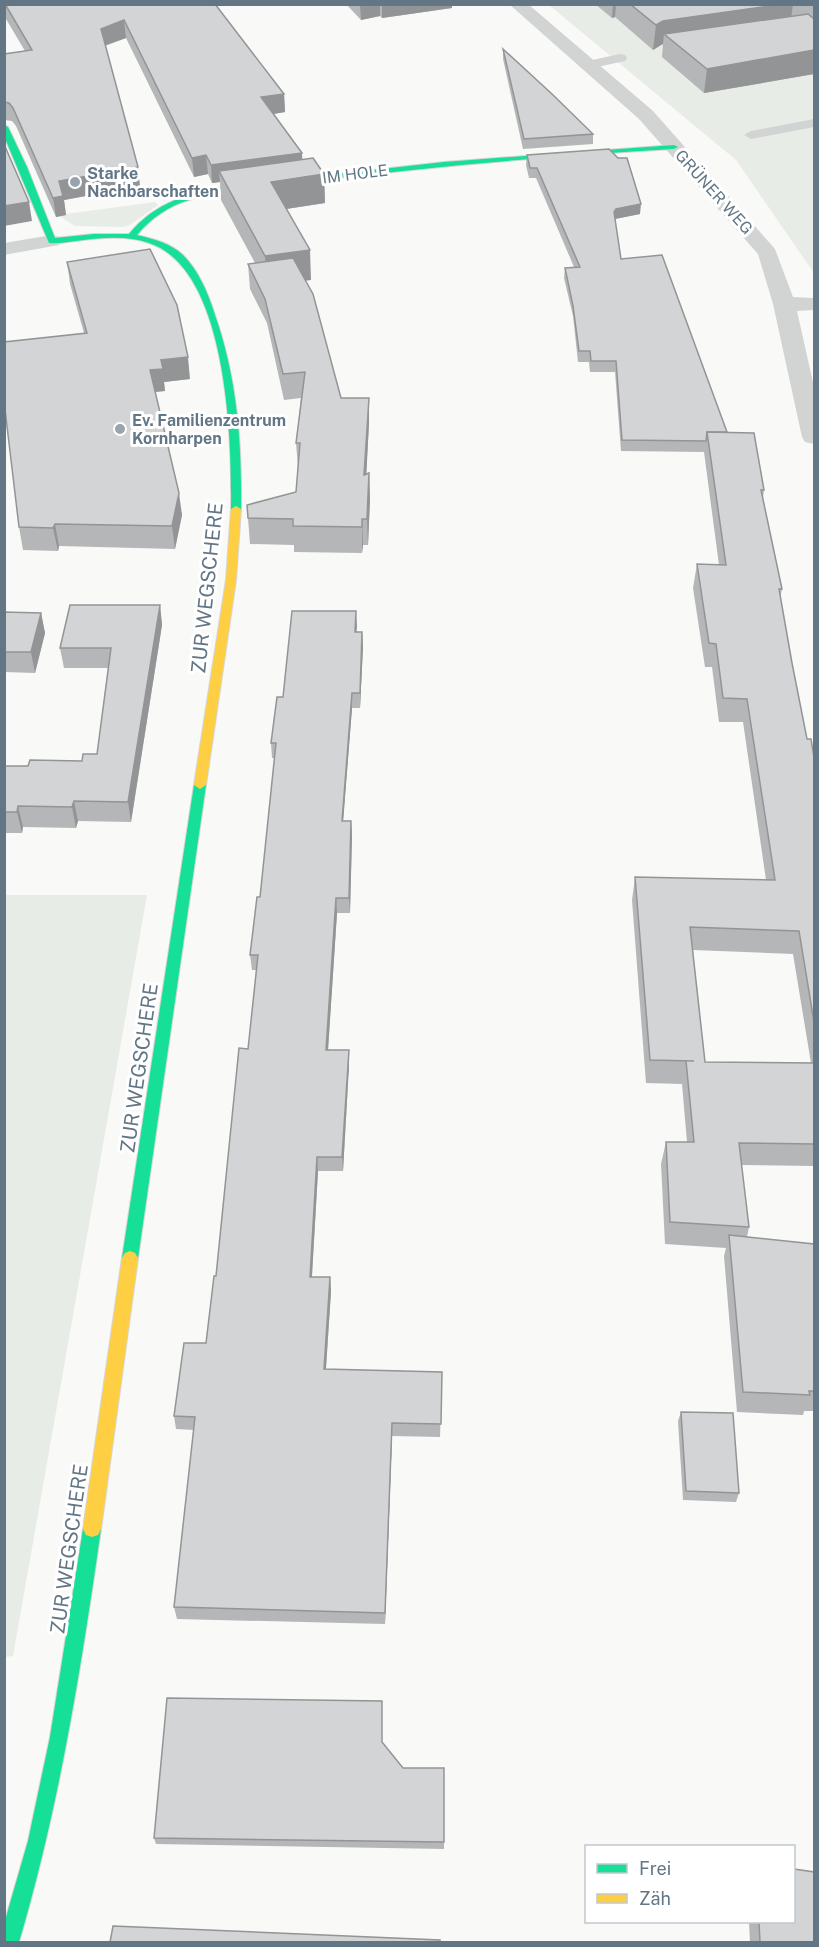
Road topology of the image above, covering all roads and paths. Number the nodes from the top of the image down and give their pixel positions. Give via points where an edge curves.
1 (517, 4) edge
2 (620, 58) dead end
3 (588, 65) junction
4 (814, 123) edge
5 (4, 127) edge
6 (751, 135) dead end
7 (674, 147) junction
8 (131, 237) junction
9 (52, 241) junction
10 (4, 249) edge
11 (784, 304) junction
12 (814, 304) edge
13 (814, 438) edge
14 (9, 1942) edge

1 - 3 street, GRÜNER WEG
2 - 3 lane
3 - 7 street, GRÜNER WEG via 646,115
4 - 6 lane
5 - 9 street
7 - 8 street, IM HOLE via 363,172 196,195 178,200 142,221
7 - 11 street, GRÜNER WEG via 768,253
8 - 9 street
8 - 14 street, ZUR WEGSCHERE via 176,253 195,276 212,316 237,415 237,512 231,580 72,1665 29,1881
9 - 10 street
11 - 12 street
11 - 13 street, GRÜNER WEG

